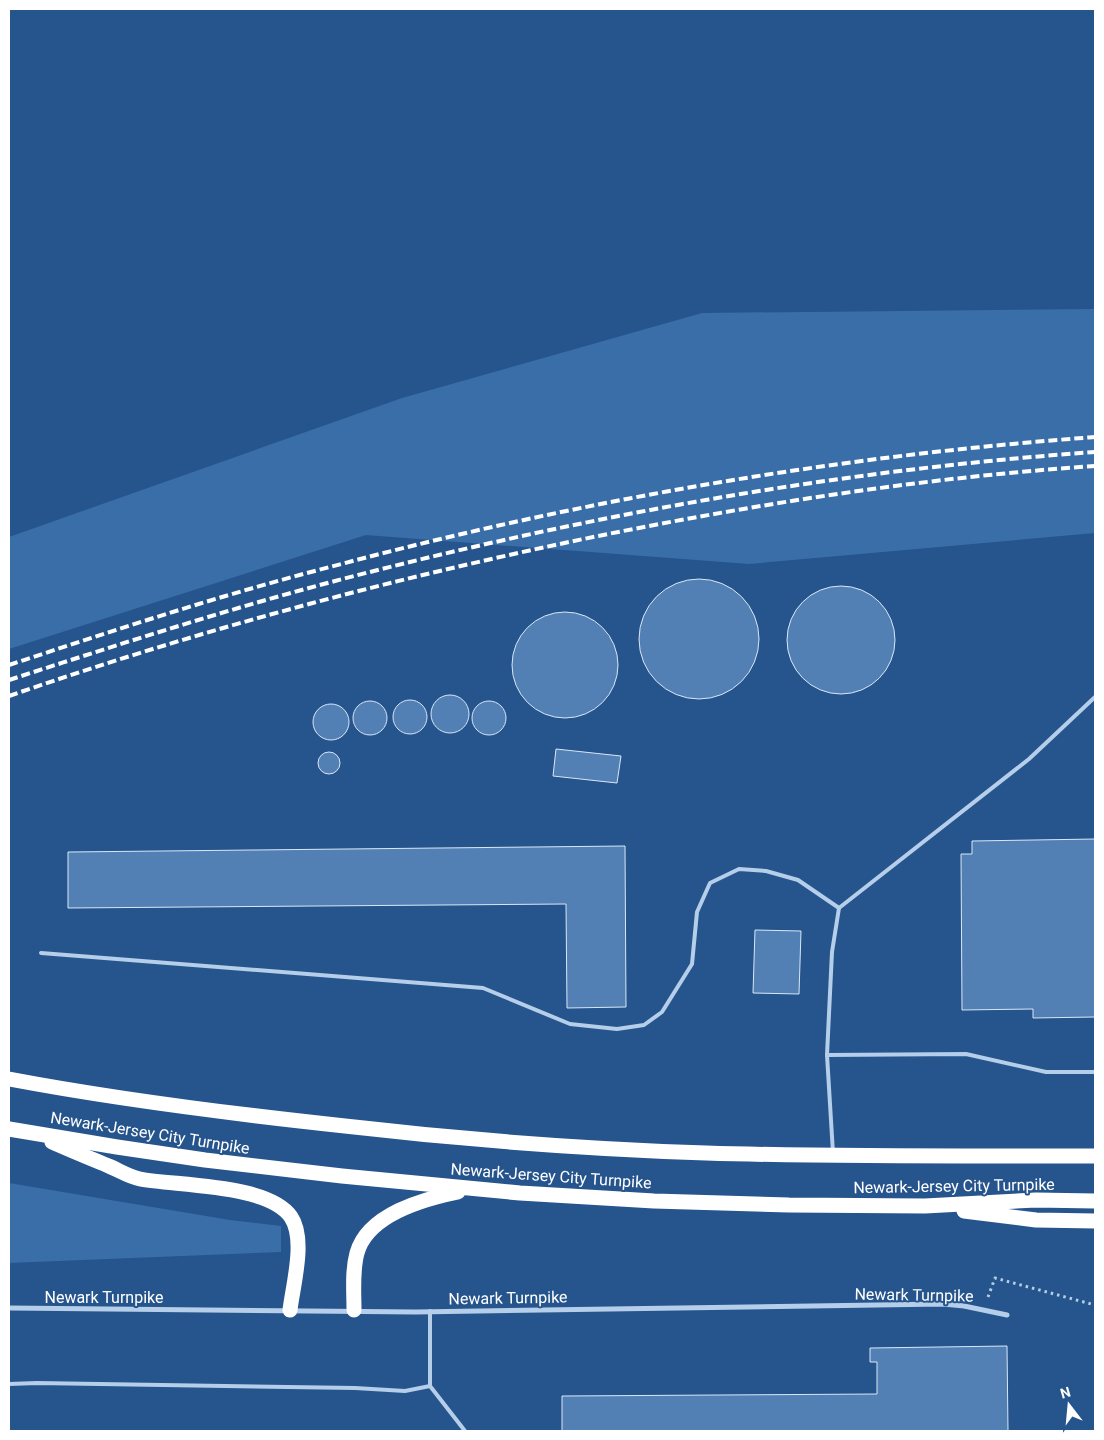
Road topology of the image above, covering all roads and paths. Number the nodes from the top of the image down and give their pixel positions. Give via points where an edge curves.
1 (1095, 697) edge
2 (839, 908) junction
3 (41, 952) dead end
4 (827, 1055) junction
5 (1095, 1072) edge
6 (9, 1079) edge
7 (9, 1129) edge
8 (25, 1131) junction
9 (833, 1155) junction
10 (1095, 1156) edge
11 (471, 1189) junction
12 (1095, 1201) edge
13 (925, 1206) junction
14 (1095, 1221) edge
15 (1095, 1305) edge
16 (9, 1308) edge
17 (984, 1309) junction
18 (290, 1310) junction
19 (354, 1310) junction
20 (430, 1311) junction
21 (1007, 1315) dead end
22 (9, 1384) edge
23 (430, 1386) junction
24 (465, 1431) edge

1 - 2 lane via 1029,759
2 - 3 lane via 798,880 766,871 739,869 710,883 697,912 692,964 662,1012 644,1025 616,1029 570,1024 483,988
2 - 4 lane via 832,952
4 - 5 lane via 966,1054 1046,1072
4 - 9 lane
6 - 9 highway, Newark-Jersey City Turnpike via 220,1112 398,1132 615,1149
7 - 8 highway, Newark-Jersey City Turnpike
8 - 11 highway, Newark-Jersey City Turnpike via 206,1160
8 - 18 highway via 138,1178 245,1193 278,1204 292,1218 298,1236
9 - 10 highway, Newark-Jersey City Turnpike
11 - 13 highway, Newark-Jersey City Turnpike via 663,1201
11 - 19 highway via 411,1205 371,1230 361,1242 356,1259
12 - 13 highway, Newark-Jersey City Turnpike via 1036,1200
13 - 14 highway via 1036,1220
15 - 17 path via 995,1278
16 - 18 street, Newark Turnpike
17 - 20 street, Newark Turnpike via 943,1304
17 - 21 street, Newark Turnpike
18 - 19 street, Newark Turnpike
19 - 20 street, Newark Turnpike
20 - 23 lane
22 - 23 lane via 405,1391
23 - 24 lane

